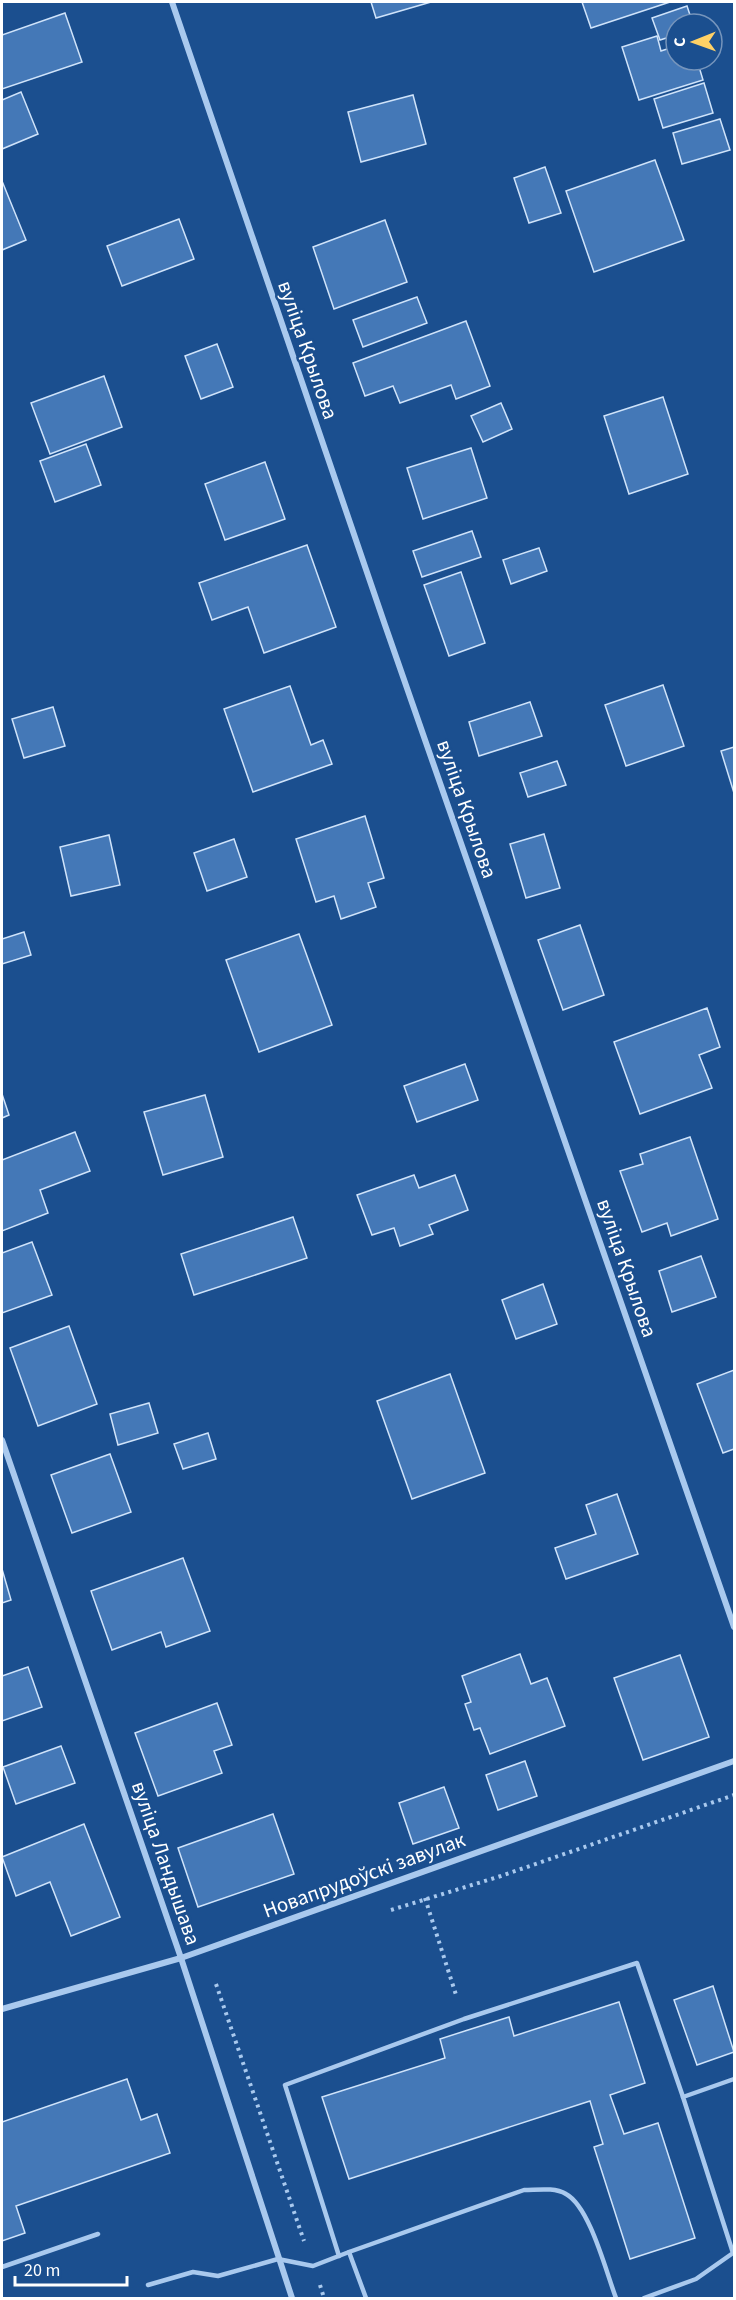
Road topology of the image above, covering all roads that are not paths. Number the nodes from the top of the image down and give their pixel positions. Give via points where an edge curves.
1 (172, 2) edge
2 (2, 1440) edge
3 (735, 1627) edge
4 (735, 1761) edge
5 (181, 1958) junction
6 (2, 2009) edge
7 (735, 2079) edge
8 (683, 2097) junction
9 (98, 2234) dead end
10 (349, 2252) junction
11 (734, 2253) edge
12 (339, 2256) junction
13 (278, 2259) junction
14 (2, 2267) edge
15 (148, 2285) dead end
16 (292, 2298) edge
17 (366, 2298) edge
18 (616, 2298) edge
19 (644, 2298) edge

1 - 3 street, вуліца Крылова
2 - 5 street, вуліца Ландышава
4 - 5 street, Новапрудоўскі завулак
5 - 6 street, Новапрудоўскі завулак
5 - 13 street, вуліца Ландышава
7 - 8 lane
8 - 11 lane
8 - 12 lane via 638,1963 464,2019 285,2085
9 - 14 lane
10 - 12 lane
10 - 17 lane
10 - 18 lane via 524,2190 548,2189 566,2194 585,2213
11 - 19 lane via 696,2279
12 - 13 lane via 313,2266
13 - 15 lane via 218,2276 193,2272
13 - 16 street, вуліца Ландышава

